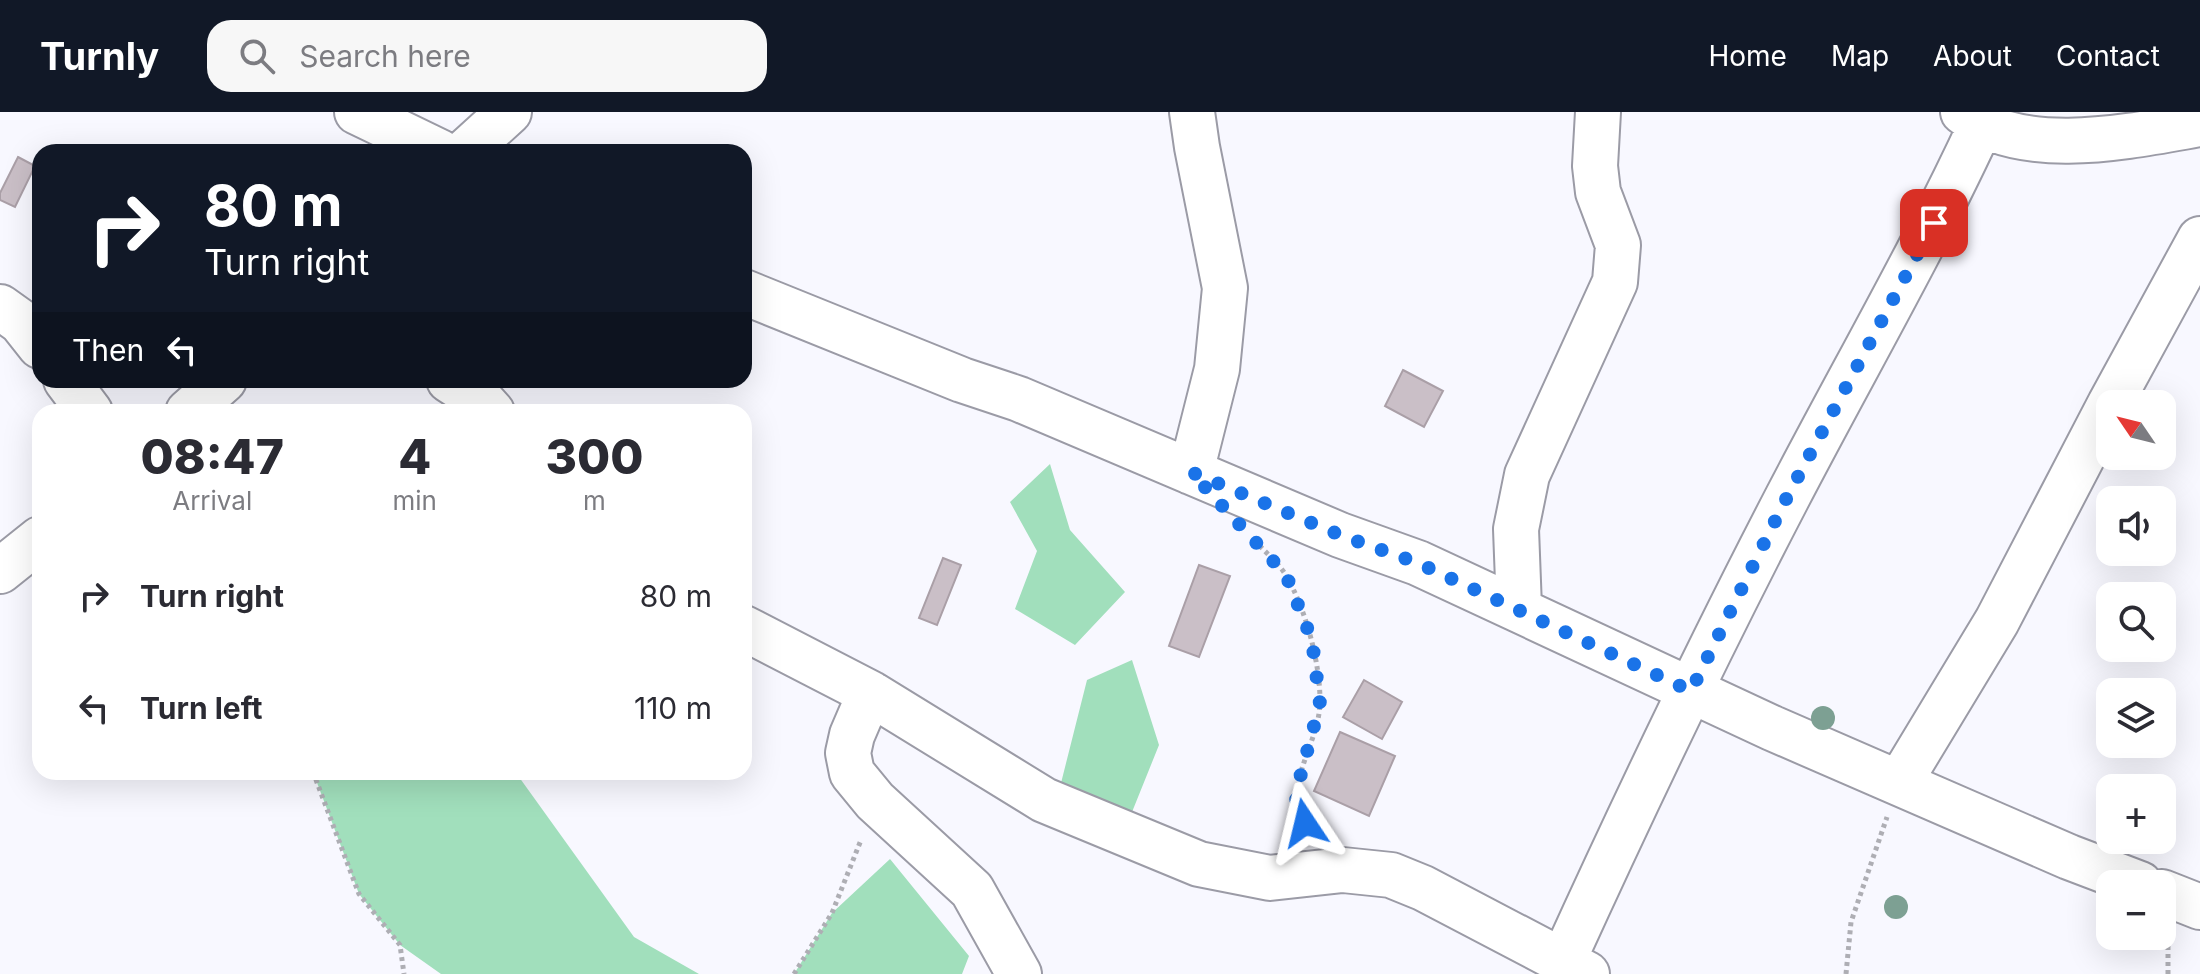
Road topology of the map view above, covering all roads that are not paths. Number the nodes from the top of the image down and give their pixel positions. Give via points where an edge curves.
1 (357, 112) edge
2 (509, 112) edge
3 (1192, 112) edge
4 (1598, 112) edge
5 (1977, 116) edge
6 (2200, 124) edge
7 (423, 144) edge
8 (474, 144) edge
9 (2200, 239) edge
10 (752, 295) edge
11 (0, 307) edge
12 (32, 336) edge
13 (215, 388) edge
14 (461, 388) edge
15 (2118, 390) edge
16 (197, 404) edge
17 (485, 404) edge
18 (2096, 431) edge
19 (1191, 472) junction
20 (32, 545) edge
21 (0, 571) edge
22 (1519, 608) junction
23 (752, 632) edge
24 (1691, 691) junction
25 (870, 693) junction
26 (1899, 783) junction
27 (2103, 870) edge
28 (2176, 898) edge
29 (2200, 907) edge
30 (1575, 967) edge
31 (1019, 974) edge

1 - 7 street
2 - 8 street
3 - 19 street via 1225,288 1217,369
4 - 22 street via 1595,166 1598,192 1618,245 1615,282 1527,475 1516,529
5 - 6 street via 2000,133 2076,140
5 - 24 street via 1903,285 1785,501
9 - 15 street
10 - 19 street
11 - 12 street
13 - 16 street
14 - 17 street
18 - 26 street via 1997,621
19 - 22 street
20 - 21 street
22 - 24 street
23 - 25 street
24 - 26 street
24 - 30 street
25 - 30 street via 1044,800 1199,864 1270,878 1343,870 1391,875
25 - 31 street via 852,735 852,773 972,890
26 - 27 street
28 - 29 street

